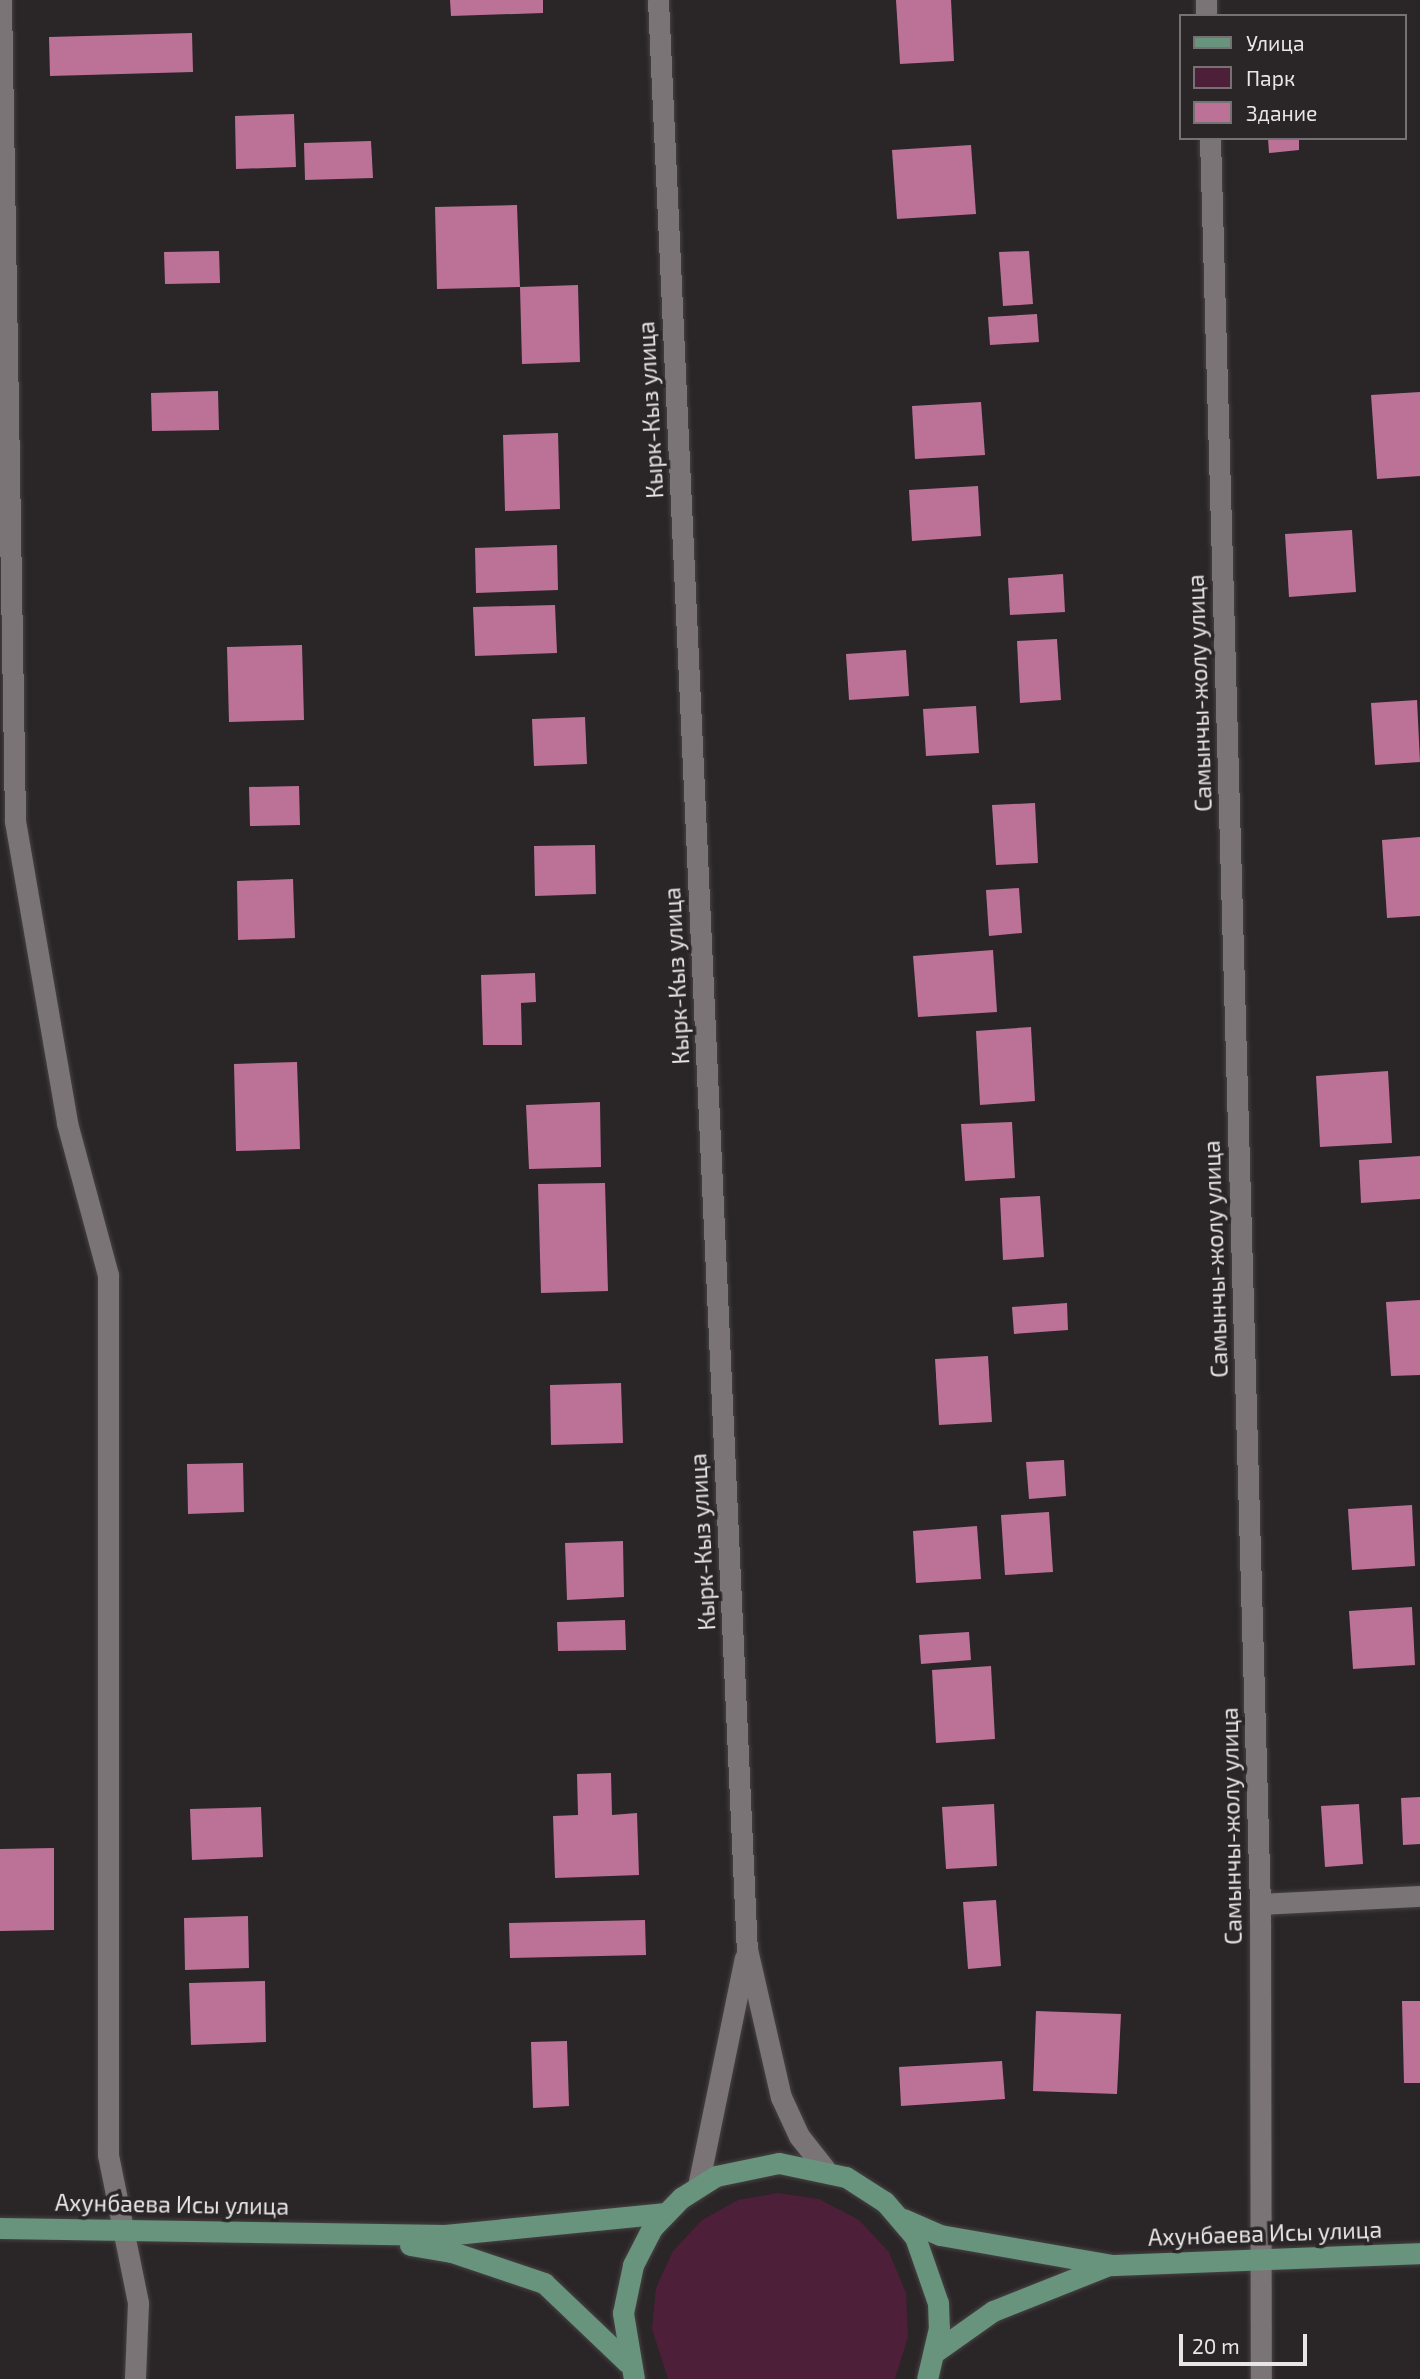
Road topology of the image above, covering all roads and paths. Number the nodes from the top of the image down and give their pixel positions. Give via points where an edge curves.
1 (1, 0) edge
2 (658, 0) edge
3 (1210, 140) edge
4 (1420, 1896) edge
5 (1260, 1904) junction
6 (747, 1950) junction
7 (825, 2169) junction
8 (698, 2186) junction
9 (666, 2213) junction
10 (901, 2218) junction
11 (123, 2227) junction
12 (0, 2228) edge
13 (342, 2235) junction
14 (1420, 2253) edge
15 (1262, 2261) junction
16 (1112, 2265) junction
17 (935, 2352) junction
18 (631, 2371) edge
19 (135, 2379) edge
20 (927, 2379) edge
21 (1261, 2379) edge

1 - 11 street via 15,821 67,1123 108,1275 108,2155
2 - 6 street, Кырк-Кыз улица
3 - 5 street, Самынчы-жолу улица
4 - 5 street
5 - 15 street, Самынчы-жолу улица
6 - 7 street, Кырк-Кыз улица via 781,2097 799,2136
6 - 8 street, Кырк-Кыз улица
7 - 8 main road via 756,2165
7 - 10 main road via 866,2188
8 - 9 main road
9 - 13 main road, Ахунбаева Исы улица via 509,2232
9 - 18 main road via 641,2246 626,2289
10 - 16 main road, Ахунбаева Исы улица via 940,2235
10 - 17 main road via 933,2279 938,2303
11 - 12 main road, Ахунбаева Исы улица
11 - 13 main road, Ахунбаева Исы улица
11 - 19 street via 138,2303
13 - 18 main road, Ахунбаева Исы улица via 452,2252 544,2283
14 - 15 main road, Ахунбаева Исы улица
15 - 16 main road, Ахунбаева Исы улица
15 - 21 street, Самынчы-жолу улица
16 - 17 main road, Ахунбаева Исы улица via 1003,2306
17 - 20 main road

